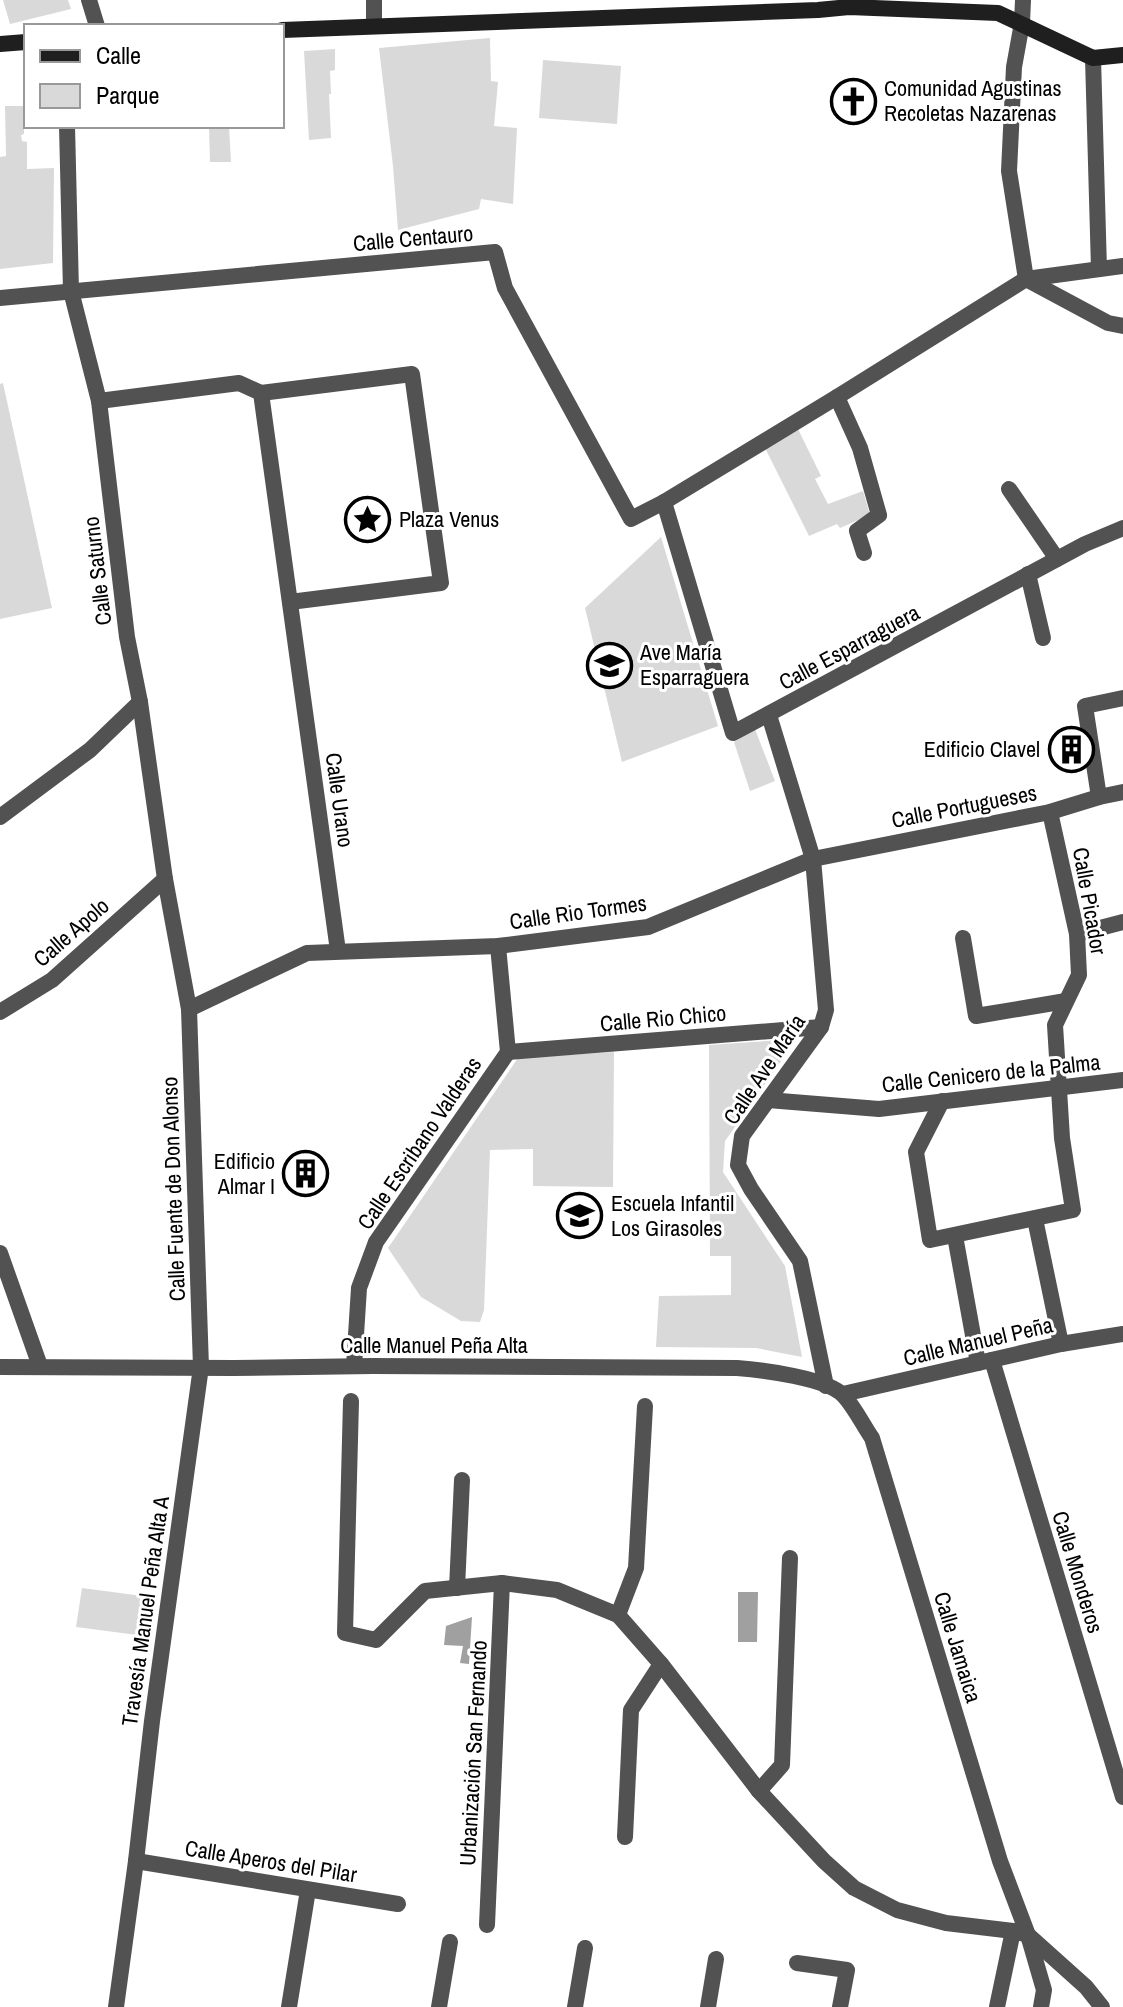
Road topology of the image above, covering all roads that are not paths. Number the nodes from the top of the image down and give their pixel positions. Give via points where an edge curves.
1 (89, 0) edge
2 (368, 0) edge
3 (374, 0) edge
4 (382, 0) edge
5 (1023, 0) edge
6 (849, 3) edge
7 (1022, 23) junction
8 (96, 24) edge
9 (374, 26) junction
10 (284, 30) edge
11 (24, 42) edge
12 (0, 44) edge
13 (1123, 55) edge
14 (1093, 58) junction
15 (67, 128) edge
16 (1123, 266) edge
17 (1099, 269) junction
18 (1026, 279) junction
19 (71, 291) junction
20 (0, 298) edge
21 (1123, 326) edge
22 (261, 393) junction
23 (837, 397) junction
24 (99, 401) junction
25 (1009, 489) dead end
26 (664, 502) junction
27 (1123, 528) edge
28 (864, 553) dead end
29 (1057, 559) junction
30 (1028, 574) junction
31 (290, 602) junction
32 (1043, 638) dead end
33 (1123, 698) edge
34 (140, 702) junction
35 (769, 715) junction
36 (1123, 792) edge
37 (1099, 797) junction
38 (1050, 812) junction
39 (0, 817) edge
40 (813, 859) junction
41 (165, 879) junction
42 (1123, 922) edge
43 (1077, 934) junction
44 (963, 938) dead end
45 (498, 946) junction
46 (338, 951) junction
47 (1066, 1001) junction
48 (189, 1009) junction
49 (0, 1012) edge
50 (821, 1027) junction
51 (508, 1052) junction
52 (1123, 1080) edge
53 (1060, 1088) junction
54 (768, 1100) junction
55 (942, 1101) junction
56 (1035, 1219) junction
57 (955, 1236) junction
58 (0, 1253) edge
59 (1123, 1334) edge
60 (1061, 1344) junction
61 (985, 1362) junction
62 (40, 1366) junction
63 (354, 1366) junction
64 (0, 1367) edge
65 (201, 1367) junction
66 (826, 1386) junction
67 (843, 1394) junction
68 (351, 1401) dead end
69 (645, 1406) dead end
70 (462, 1480) dead end
71 (790, 1558) dead end
72 (502, 1583) junction
73 (457, 1588) junction
74 (618, 1615) junction
75 (661, 1664) junction
76 (759, 1791) junction
77 (1123, 1797) edge
78 (625, 1837) dead end
79 (136, 1861) junction
80 (308, 1890) junction
81 (398, 1904) dead end
82 (487, 1925) dead end
83 (1020, 1933) junction
84 (450, 1942) dead end
85 (585, 1948) dead end
86 (716, 1959) dead end
87 (797, 1963) dead end
88 (116, 2007) edge
89 (289, 2007) edge
90 (439, 2007) edge
91 (575, 2007) edge
92 (708, 2007) edge
93 (840, 2007) edge
94 (997, 2007) edge
95 (1041, 2007) edge
96 (1102, 2007) edge

1 - 8 street
2 - 3 street
3 - 4 street
3 - 9 street
5 - 7 street
6 - 7 street via 998,13
6 - 9 street via 818,10
7 - 14 street
7 - 18 street via 1014,67 1009,171
9 - 10 street
11 - 12 street
13 - 14 street
14 - 17 street
15 - 19 street, Calle Saturno
16 - 17 street
17 - 18 street
18 - 21 street
18 - 23 street
19 - 20 street, Calle Centauro
19 - 24 street, Calle Saturno
19 - 26 street, Calle Centauro via 495,252 505,288 631,519
22 - 24 street via 239,383
22 - 31 street, Calle Urano
22 - 31 street via 412,374 441,583
23 - 26 street
23 - 28 street via 860,448 879,515 857,531
24 - 34 street, Calle Saturno via 127,637
25 - 29 street
26 - 35 street, Calle Esparraguera via 733,733
27 - 29 street, Calle Esparraguera
29 - 30 street, Calle Esparraguera
30 - 32 street
30 - 35 street, Calle Esparraguera
31 - 46 street, Calle Urano
33 - 37 street via 1085,706
34 - 39 street via 90,750
34 - 41 street, Calle Saturno
35 - 40 street, Calle Ave María
36 - 37 street, Calle Portugueses
37 - 38 street, Calle Portugueses
38 - 40 street, Calle Portugueses
38 - 43 street, Calle Picador
40 - 45 street, Calle Rio Tormes via 648,927
40 - 50 street, Calle Ave María via 826,1010
41 - 48 street, Calle Saturno
41 - 49 street, Calle Apolo via 52,980
42 - 43 street
43 - 47 street, Calle Picador via 1079,975
44 - 47 street via 976,1016
45 - 46 street, Calle Rio Tormes
45 - 51 street, Calle Escribano Valderas
46 - 48 street via 307,953
47 - 53 street, Calle Picador via 1055,1025
48 - 65 street, Calle Fuente de Don Alonso
50 - 51 street, Calle Rio Chico
50 - 54 street, Calle Ave María
51 - 63 street, Calle Escribano Valderas via 376,1242 359,1288
52 - 53 street, Calle Cenicero de la Palma
53 - 55 street, Calle Cenicero de la Palma
53 - 56 street, Calle Picador via 1073,1210
54 - 55 street, Calle Cenicero de la Palma via 879,1109
54 - 66 street, Calle Ave María via 742,1136 738,1165 800,1261
55 - 57 street via 916,1152 930,1240
56 - 57 street
56 - 60 street
57 - 61 street, Calle Monderos
58 - 62 street
59 - 60 street, Calle Manuel Peña
60 - 61 street, Calle Manuel Peña
61 - 67 street, Calle Manuel Peña
61 - 77 street, Calle Monderos
62 - 64 street, Calle Manuel Peña Alta
62 - 65 street, Calle Manuel Peña Alta
63 - 65 street, Calle Manuel Peña Alta
63 - 66 street, Calle Manuel Peña Alta via 737,1368 779,1372
65 - 79 street, Travesía Manuel Peña Alta A
66 - 67 street
67 - 83 street, Calle Jamaica via 872,1438
68 - 73 street via 345,1633 376,1640 425,1591
69 - 74 street via 636,1568
70 - 73 street
71 - 76 street via 782,1765
72 - 73 street
72 - 74 street via 557,1590
72 - 82 street, Urbanización San Fernando
74 - 75 street
75 - 76 street
75 - 78 street via 631,1710
76 - 83 street via 854,1888 897,1910
79 - 80 street, Calle Aperos del Pilar
79 - 88 street, Travesía Manuel Peña Alta A
80 - 81 street, Calle Aperos del Pilar
80 - 89 street
83 - 94 street
83 - 95 street, Calle Jamaica via 1044,1990
83 - 96 street, Calle Jamaica via 1086,1987
84 - 90 street
85 - 91 street
86 - 92 street
87 - 93 street via 847,1970

